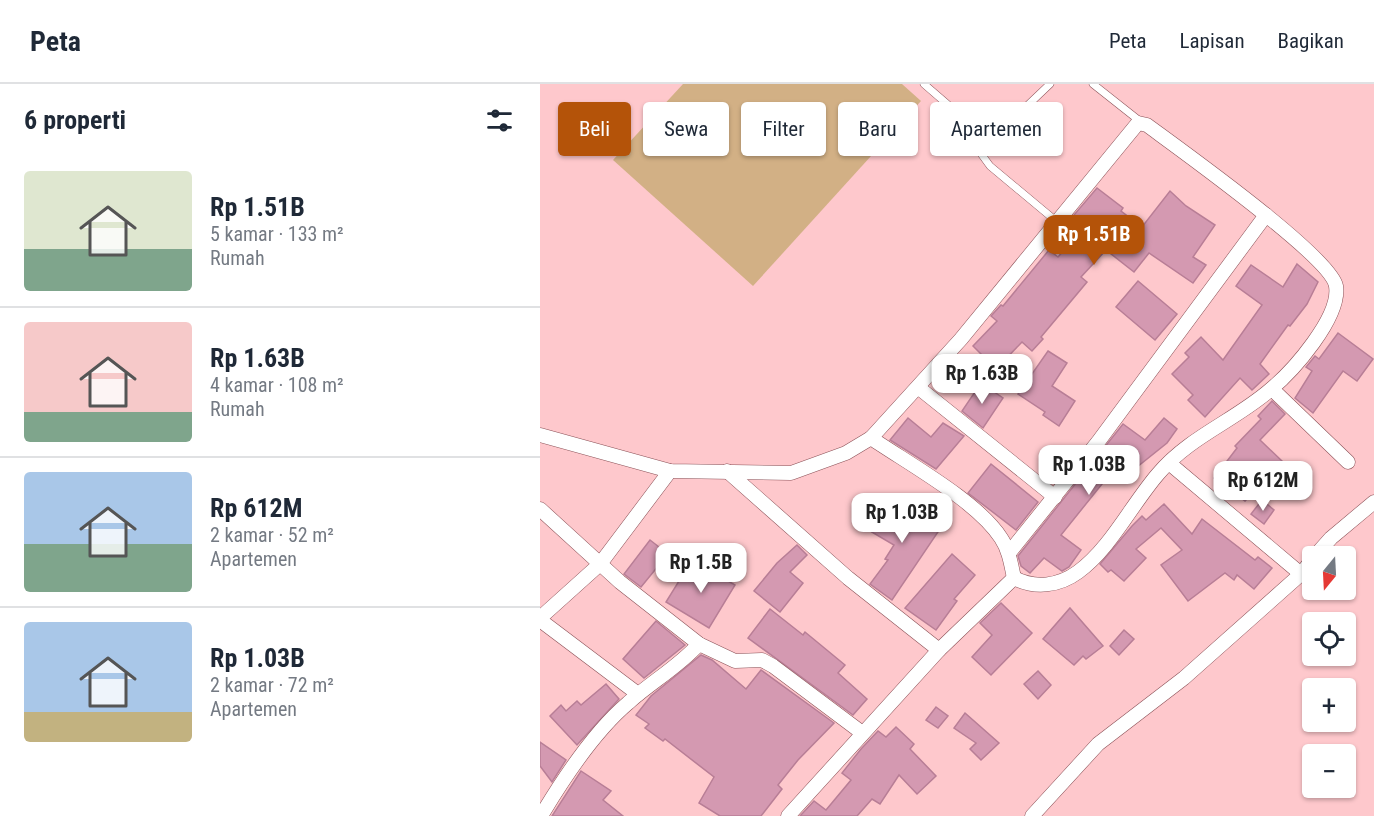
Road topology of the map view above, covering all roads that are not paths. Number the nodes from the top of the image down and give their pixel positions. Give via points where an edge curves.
1 (924, 84) edge
2 (1050, 84) edge
3 (1093, 84) edge
4 (945, 102) edge
5 (1031, 102) edge
6 (1141, 122) junction
7 (982, 156) edge
8 (1266, 215) junction
9 (1056, 221) junction
10 (919, 388) junction
11 (1272, 389) junction
12 (540, 435) edge
13 (871, 438) junction
14 (1348, 462) dead end
15 (1169, 463) junction
16 (670, 471) junction
17 (727, 471) junction
18 (1055, 497) junction
19 (1374, 502) edge
20 (540, 509) edge
21 (1323, 546) edge
22 (1009, 553) junction
23 (600, 564) junction
24 (1301, 574) joint
25 (1014, 578) junction
26 (540, 619) edge
27 (699, 644) junction
28 (939, 650) junction
29 (638, 694) junction
30 (861, 732) junction
31 (541, 816) edge
32 (788, 816) edge
33 (1032, 816) edge

1 - 4 lane
2 - 5 lane
3 - 6 lane
6 - 8 street
6 - 9 street
7 - 9 lane
8 - 11 street via 1323,265 1336,283 1336,299 1324,326
8 - 18 street
9 - 10 street
10 - 13 street
10 - 18 street
11 - 14 street
11 - 15 street via 1186,446
12 - 16 street
13 - 17 street via 846,453 791,473
13 - 22 street via 972,508 1001,537
15 - 24 street
15 - 25 street via 1079,571 1043,585
16 - 17 street
16 - 23 street
17 - 28 street via 848,578
18 - 22 street
19 - 21 street
20 - 23 street
22 - 25 street
23 - 26 street
23 - 27 street
24 - 33 street via 1184,678 1098,744
25 - 28 street
26 - 29 street
27 - 29 street via 675,669
27 - 30 street via 735,661 762,660
28 - 30 street
29 - 31 street via 605,727
30 - 32 street

